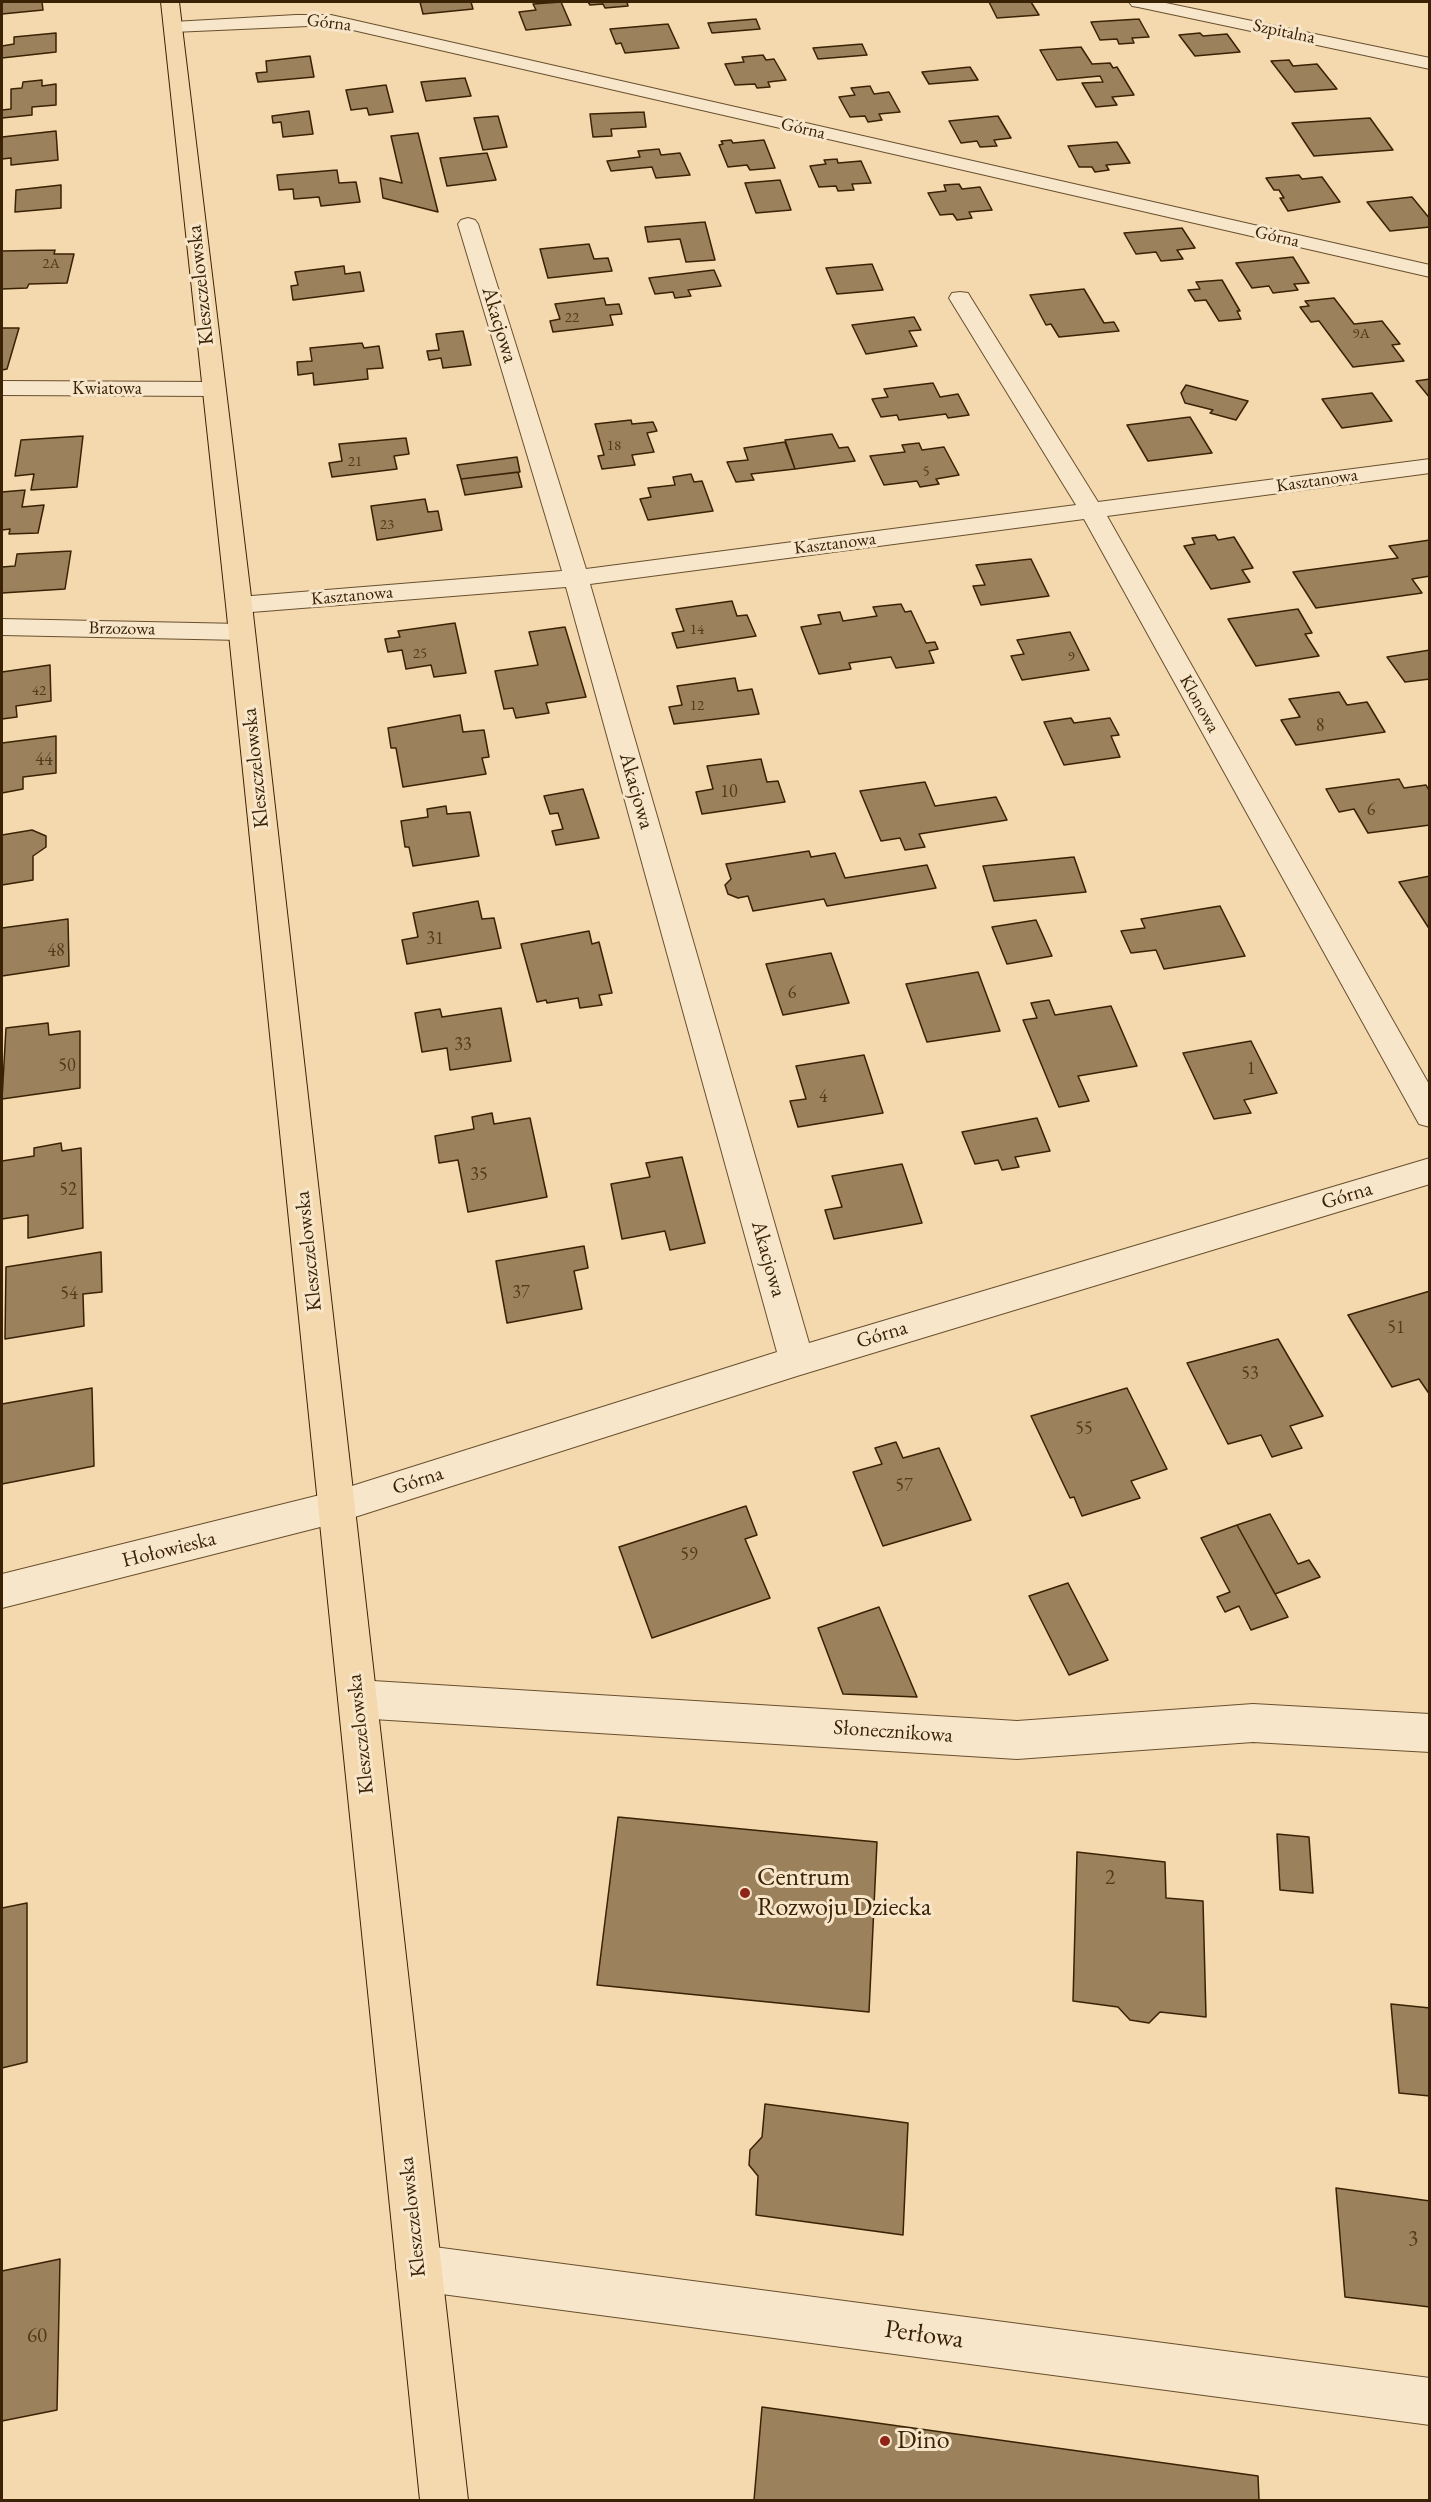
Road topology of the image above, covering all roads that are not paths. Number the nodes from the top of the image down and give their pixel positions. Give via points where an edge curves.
1 (1138, 2) edge
2 (171, 14) edge
3 (1430, 64) edge
4 (468, 224) dead end
5 (1430, 271) edge
6 (960, 298) dead end
7 (2, 388) edge
8 (213, 389) junction
9 (1430, 466) edge
10 (1092, 511) junction
11 (576, 578) junction
12 (240, 619) junction
13 (2, 627) edge
14 (1430, 1115) edge
15 (1430, 1171) edge
16 (797, 1361) junction
17 (336, 1507) junction
18 (2, 1591) edge
19 (357, 1699) junction
20 (1430, 1733) edge
21 (419, 2268) junction
22 (1430, 2402) edge
23 (444, 2500) edge

1 - 3 street, Szpitalna
2 - 5 street, Górna via 330,20
2 - 8 main road, Kleszczelowska
4 - 11 street, Akacjowa
6 - 10 street, Klonowa
7 - 8 street, Kwiatowa
8 - 12 main road, Kleszczelowska
9 - 10 street, Kasztanowa
10 - 11 street, Kasztanowa
10 - 14 street, Klonowa
11 - 12 street, Kasztanowa
11 - 16 street, Akacjowa
12 - 13 street, Brzozowa
12 - 17 main road, Kleszczelowska
15 - 16 street, Górna
16 - 17 street, Górna
17 - 18 street, Hołowieska
17 - 19 main road, Kleszczelowska
19 - 20 street, Słonecznikowa via 1017,1740 1254,1723
19 - 21 main road, Kleszczelowska
21 - 22 street, Perłowa
21 - 23 main road, Kleszczelowska

